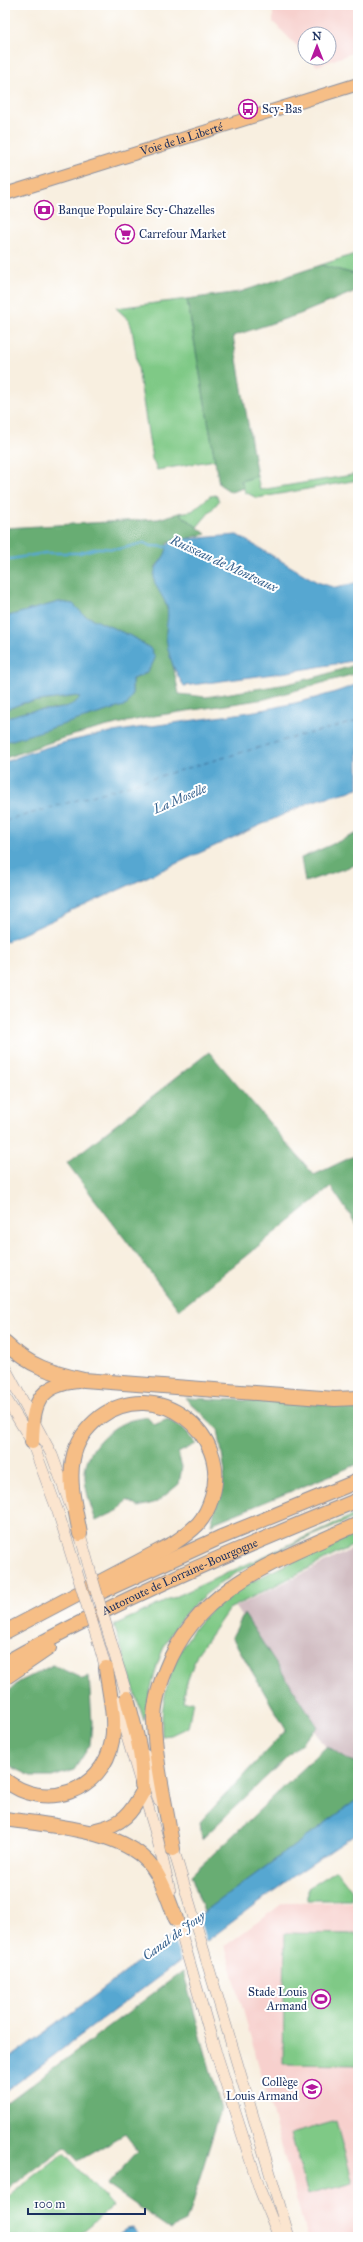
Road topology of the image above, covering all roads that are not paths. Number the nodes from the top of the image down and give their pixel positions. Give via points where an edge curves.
1 (358, 84) edge
2 (5, 194) edge
3 (5, 1342) edge
4 (5, 1368) edge
5 (84, 1380) junction
6 (5, 1397) edge
7 (358, 1398) edge
8 (33, 1416) junction
9 (32, 1442) junction
10 (358, 1481) edge
11 (358, 1500) edge
12 (358, 1524) edge
13 (80, 1534) junction
14 (69, 1628) junction
15 (5, 1632) edge
16 (5, 1641) edge
17 (5, 1663) edge
18 (106, 1668) junction
19 (5, 1678) edge
20 (127, 1698) junction
21 (5, 1780) edge
22 (143, 1788) junction
23 (5, 1819) edge
24 (96, 1830) dead end
25 (174, 1849) junction
26 (176, 1919) junction
27 (279, 2237) edge
28 (289, 2237) edge

1 - 2 main road, Voie de la Liberté
3 - 5 highway via 32,1364 57,1374
4 - 8 main road
5 - 7 highway via 335,1399
5 - 8 highway via 68,1382 46,1391 39,1399
6 - 9 main road
8 - 9 highway
8 - 13 main road via 52,1455
9 - 18 main road, bridge via 58,1512
10 - 16 highway, Autoroute de Lorraine-Bourgogne via 219,1538 113,1586
11 - 14 highway, Autoroute de Lorraine-Bourgogne via 222,1556
12 - 25 highway via 247,1576 216,1597 190,1624 174,1648 161,1681 154,1718 158,1760
13 - 15 highway via 73,1488 73,1459 77,1446 94,1423 116,1408 134,1404 153,1404 180,1413 192,1422 205,1437 213,1454 216,1472 215,1488 209,1507 198,1524 174,1543
13 - 20 main road, bridge
14 - 17 highway, Autoroute de Lorraine-Bourgogne
14 - 19 highway via 59,1641
18 - 21 highway via 113,1725 112,1742 97,1772 85,1785 63,1795 23,1792
18 - 22 main road
20 - 22 highway via 141,1754
20 - 25 main road
22 - 24 highway via 132,1810 121,1821
22 - 26 main road via 160,1847
23 - 26 highway via 85,1832 129,1846 144,1857 155,1872
25 - 28 main road
26 - 27 main road via 260,2190

